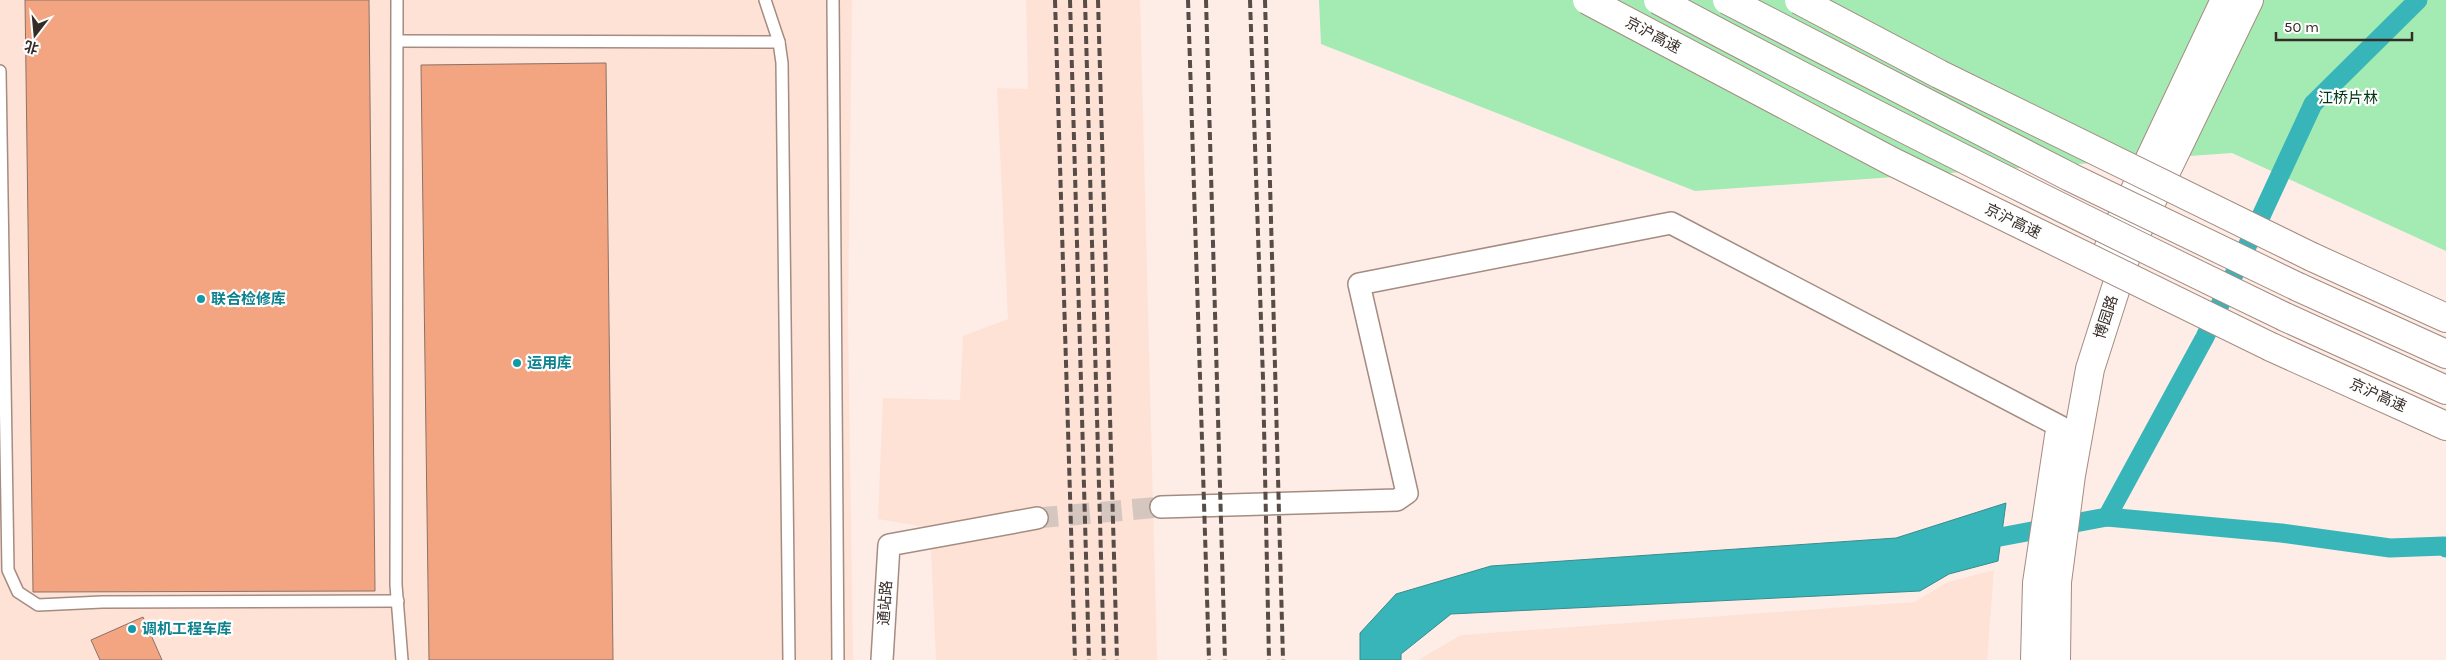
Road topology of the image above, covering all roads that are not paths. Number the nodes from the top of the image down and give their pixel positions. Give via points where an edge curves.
1 (397, 0) edge
2 (766, 0) edge
3 (833, 0) edge
4 (1587, 0) edge
5 (1658, 0) edge
6 (1727, 0) edge
7 (1798, 0) edge
8 (2225, 0) edge
9 (2249, 0) edge
10 (398, 42) junction
11 (779, 42) junction
12 (0, 71) edge
13 (2446, 318) edge
14 (2446, 354) edge
15 (2446, 390) edge
16 (2446, 426) edge
17 (2061, 427) junction
18 (2060, 484) junction
19 (1161, 507) tunnel mouth
20 (1037, 518) tunnel mouth
21 (2050, 566) junction
22 (398, 601) junction
23 (402, 660) edge
24 (788, 660) edge
25 (838, 660) edge
26 (882, 660) edge
27 (2036, 660) edge
28 (2056, 660) edge

1 - 10 lane
2 - 11 lane
3 - 25 lane
4 - 16 main road, 京沪高速, bridge via 1893,162 2271,347
5 - 15 main road, bridge via 2055,206 2285,317
6 - 14 main road, bridge via 2070,177
7 - 13 main road, bridge via 1939,74 2312,257
8 - 17 main road, 博园路 via 2111,241 2073,365
9 - 18 main road, 博园路 via 2128,250 2090,369
10 - 11 lane
10 - 22 lane
11 - 24 lane via 782,62
12 - 22 lane via 8,570 18,592 38,605
17 - 18 main road, 博园路
17 - 19 street via 1672,223 1359,284 1407,493 1397,500
18 - 21 main road, 博园路
20 - 26 street, 通站路 via 889,545
21 - 27 main road, 博园路
21 - 28 main road, 博园路 via 2058,582
22 - 23 lane

